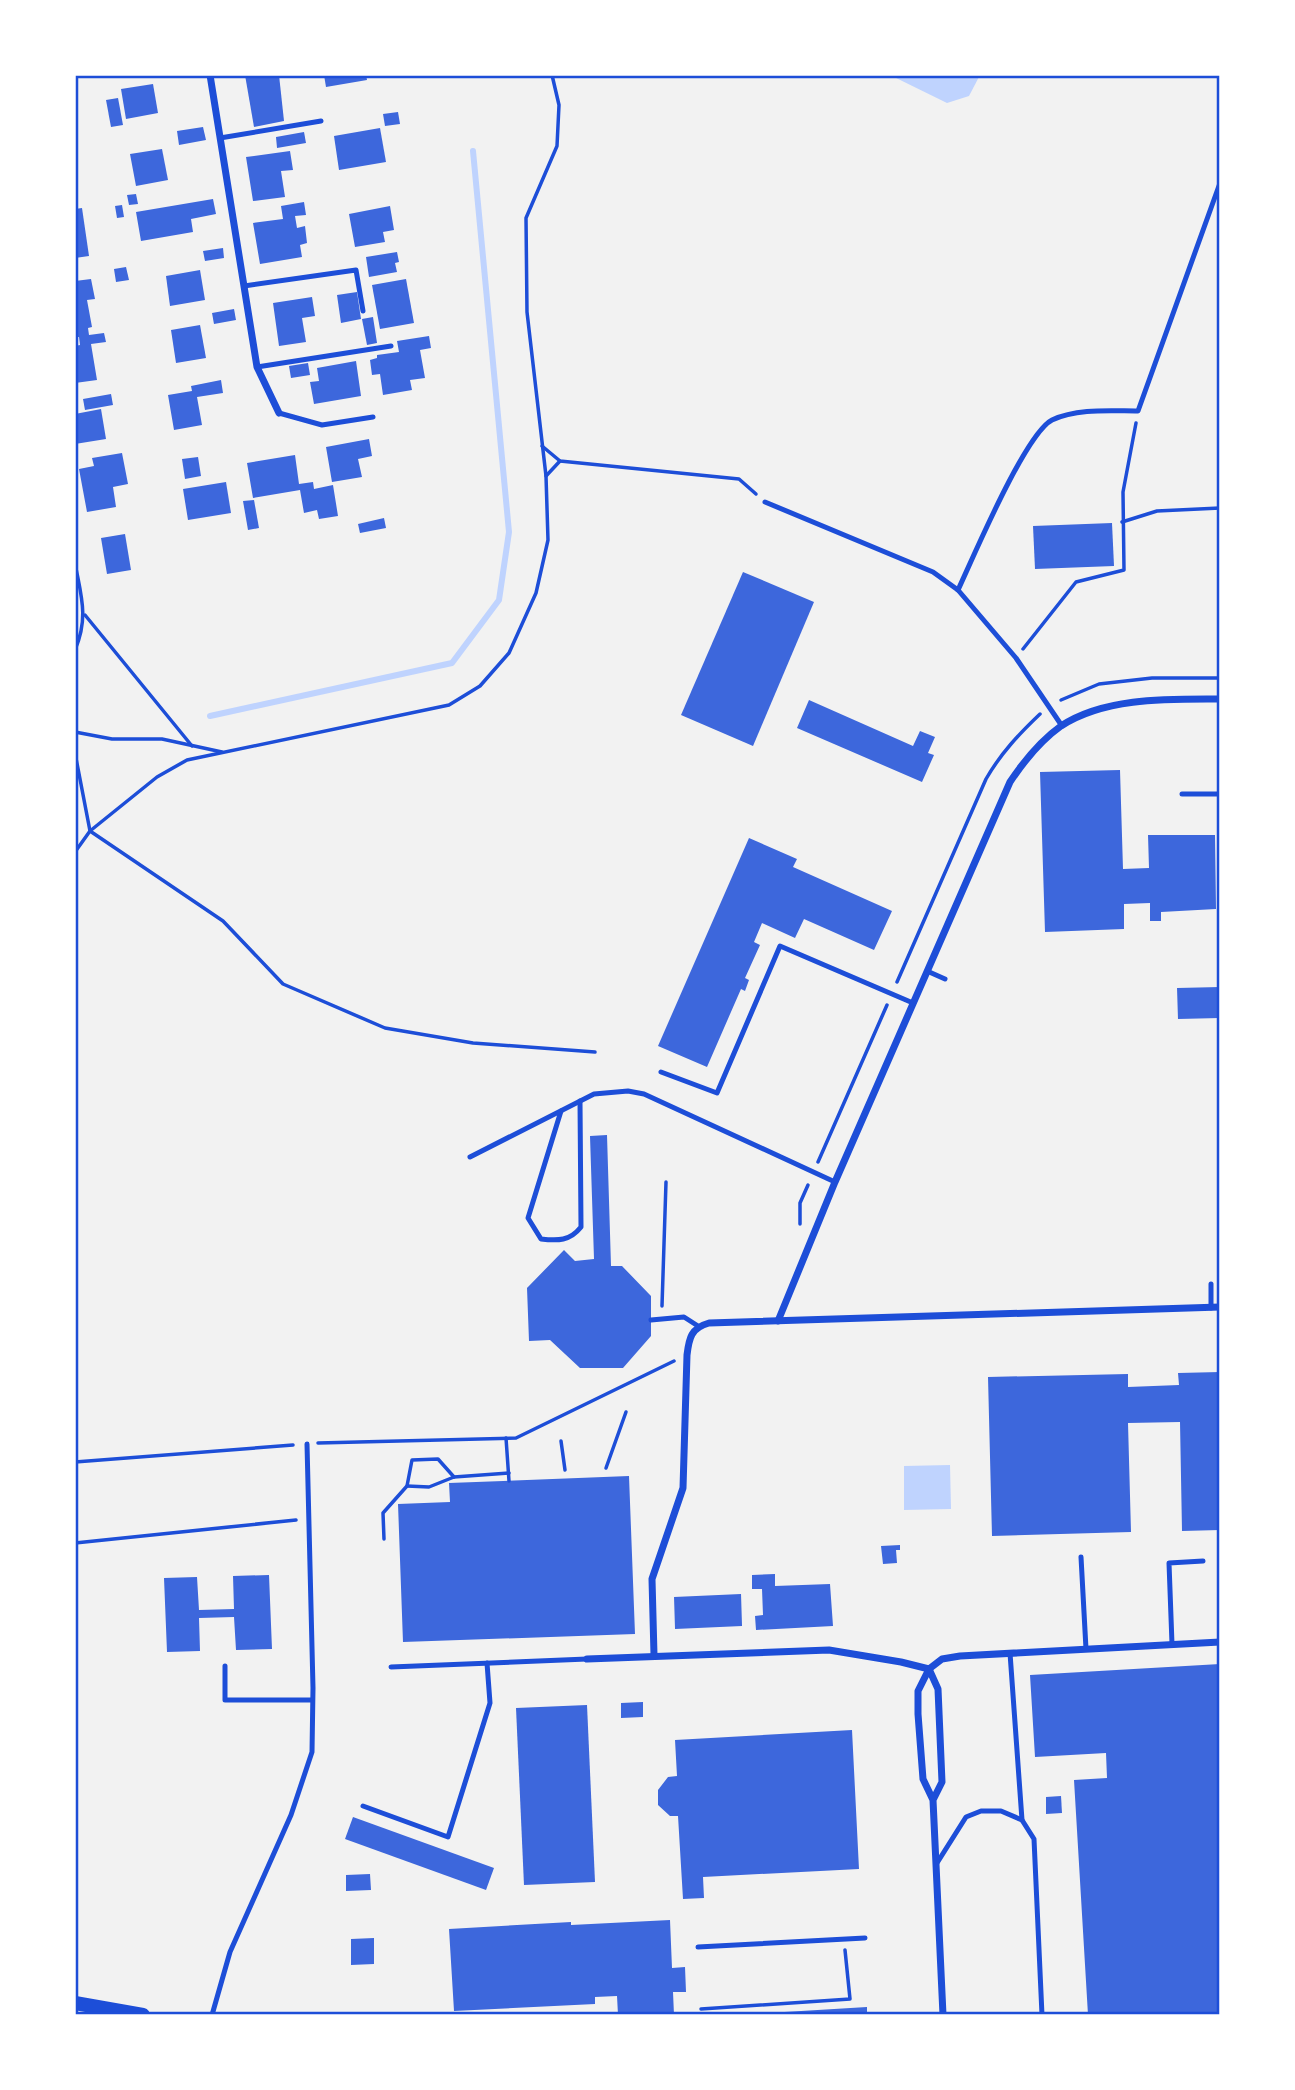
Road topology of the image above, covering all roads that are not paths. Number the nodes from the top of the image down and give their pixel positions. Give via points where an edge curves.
1 (210, 75) edge
2 (321, 121) dead end
3 (220, 138) junction
4 (1220, 183) edge
5 (244, 286) junction
6 (363, 311) dead end
7 (391, 346) dead end
8 (257, 367) junction
9 (279, 413) joint
10 (373, 417) dead end
11 (765, 502) road end
12 (958, 590) junction
13 (1220, 699) edge
14 (1062, 726) junction
15 (1182, 794) dead end
16 (1220, 794) edge
17 (927, 971) junction
18 (945, 979) dead end
19 (913, 1003) junction
20 (661, 1072) dead end
21 (580, 1101) junction
22 (561, 1111) junction
23 (470, 1157) dead end
24 (835, 1182) junction
25 (1211, 1284) dead end
26 (1216, 1308) edge
27 (651, 1320) dead end
28 (778, 1321) junction
29 (698, 1326) junction
30 (307, 1444) road end
31 (1081, 1557) dead end
32 (1203, 1561) dead end
33 (1220, 1642) edge
34 (1172, 1644) junction
35 (1086, 1649) junction
36 (1010, 1653) junction
37 (654, 1655) junction
38 (587, 1659) joint
39 (487, 1663) junction
40 (225, 1666) dead end
41 (390, 1667) dead end
42 (929, 1669) junction
43 (312, 1700) junction
44 (933, 1800) junction
45 (363, 1806) dead end
46 (1022, 1820) junction
47 (937, 1863) junction
48 (865, 1938) dead end
49 (698, 1947) dead end
50 (75, 2003) edge
51 (143, 2015) edge
52 (212, 2015) edge
53 (943, 2015) edge
54 (1042, 2015) edge

1 - 3 street
2 - 3 lane
3 - 5 street
4 - 12 lane via 1138,411 1086,412 1050,421 1021,458
5 - 6 lane via 356,270
5 - 8 street
7 - 8 lane
8 - 9 street
9 - 10 lane via 322,425
11 - 12 lane via 933,572
12 - 14 lane via 1016,658
13 - 14 street via 1134,703 1100,709
14 - 17 street via 1026,758 1010,782
15 - 16 lane
17 - 18 lane
17 - 19 street
19 - 20 lane via 780,946 717,1093
19 - 24 street
21 - 22 lane
21 - 22 lane via 581,1227 574,1236 558,1241 541,1239 528,1218
21 - 24 lane via 594,1094 644,1094
22 - 23 lane
24 - 28 street
25 - 26 lane
26 - 28 street
27 - 29 lane via 684,1317
28 - 29 street
29 - 37 street via 690,1336 687,1355 683,1488 652,1578
30 - 43 lane
31 - 35 lane
32 - 34 lane via 1169,1563
33 - 34 street
34 - 35 street
35 - 36 street
36 - 42 street via 942,1659
36 - 46 lane
37 - 38 street
37 - 42 street via 829,1650
38 - 39 lane
39 - 41 lane
39 - 45 lane via 489,1703 448,1837
40 - 43 lane via 225,1700
42 - 44 street via 938,1689 942,1782
42 - 44 street via 918,1691 918,1714 923,1779
43 - 52 lane via 312,1752 291,1815 230,1952
44 - 47 street
46 - 47 lane via 1001,1811 966,1816
46 - 54 lane via 1034,1839
47 - 53 street
48 - 49 lane
50 - 51 main road

